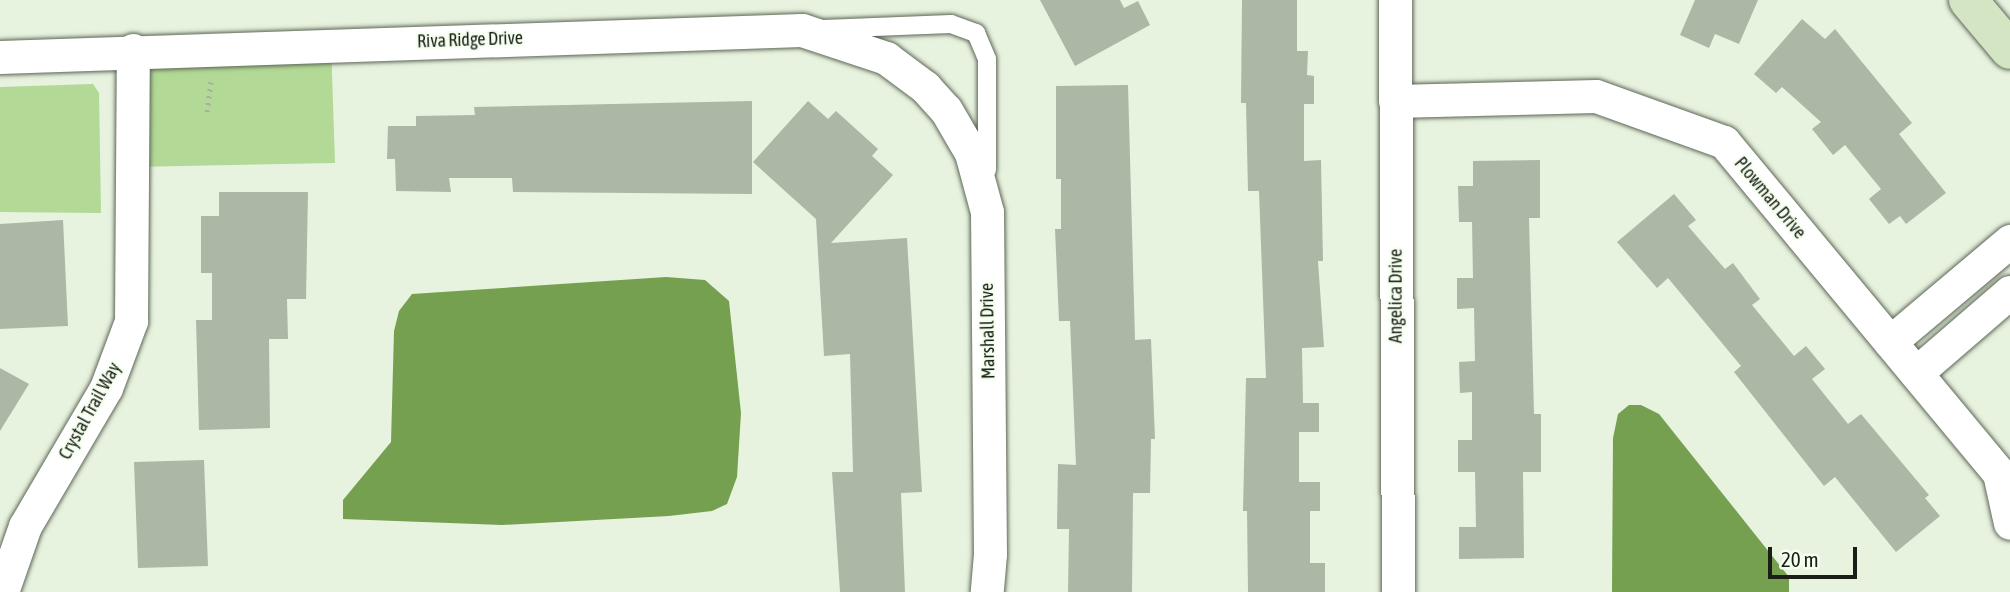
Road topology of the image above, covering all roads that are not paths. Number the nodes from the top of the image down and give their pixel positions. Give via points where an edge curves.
1 (1395, 0) edge
2 (1968, 0) edge
3 (802, 30) junction
4 (132, 50) junction
5 (2010, 50) edge
6 (0, 57) edge
7 (925, 87) joint
8 (1395, 101) junction
9 (987, 212) junction
10 (2010, 241) edge
11 (2010, 292) edge
12 (1890, 342) junction
13 (1916, 373) junction
14 (2010, 523) edge
15 (2, 592) edge
16 (989, 592) edge
17 (1398, 592) edge

1 - 8 street, Angelica Drive
2 - 5 street
3 - 4 street, Riva Ridge Drive
3 - 7 street, Riva Ridge Drive via 886,58
3 - 9 lane via 951,23 976,33 987,59
4 - 6 street, Riva Ridge Drive
4 - 15 street, Crystal Trail Way via 131,321 106,388 24,526
7 - 9 street, Marshall Drive via 946,110 971,153
8 - 12 street, Plowman Drive via 1596,96 1724,142
8 - 17 street, Angelica Drive
9 - 16 street, Marshall Drive
10 - 12 street
11 - 13 street
12 - 13 street, Plowman Drive
13 - 14 street, Plowman Drive via 1999,473

